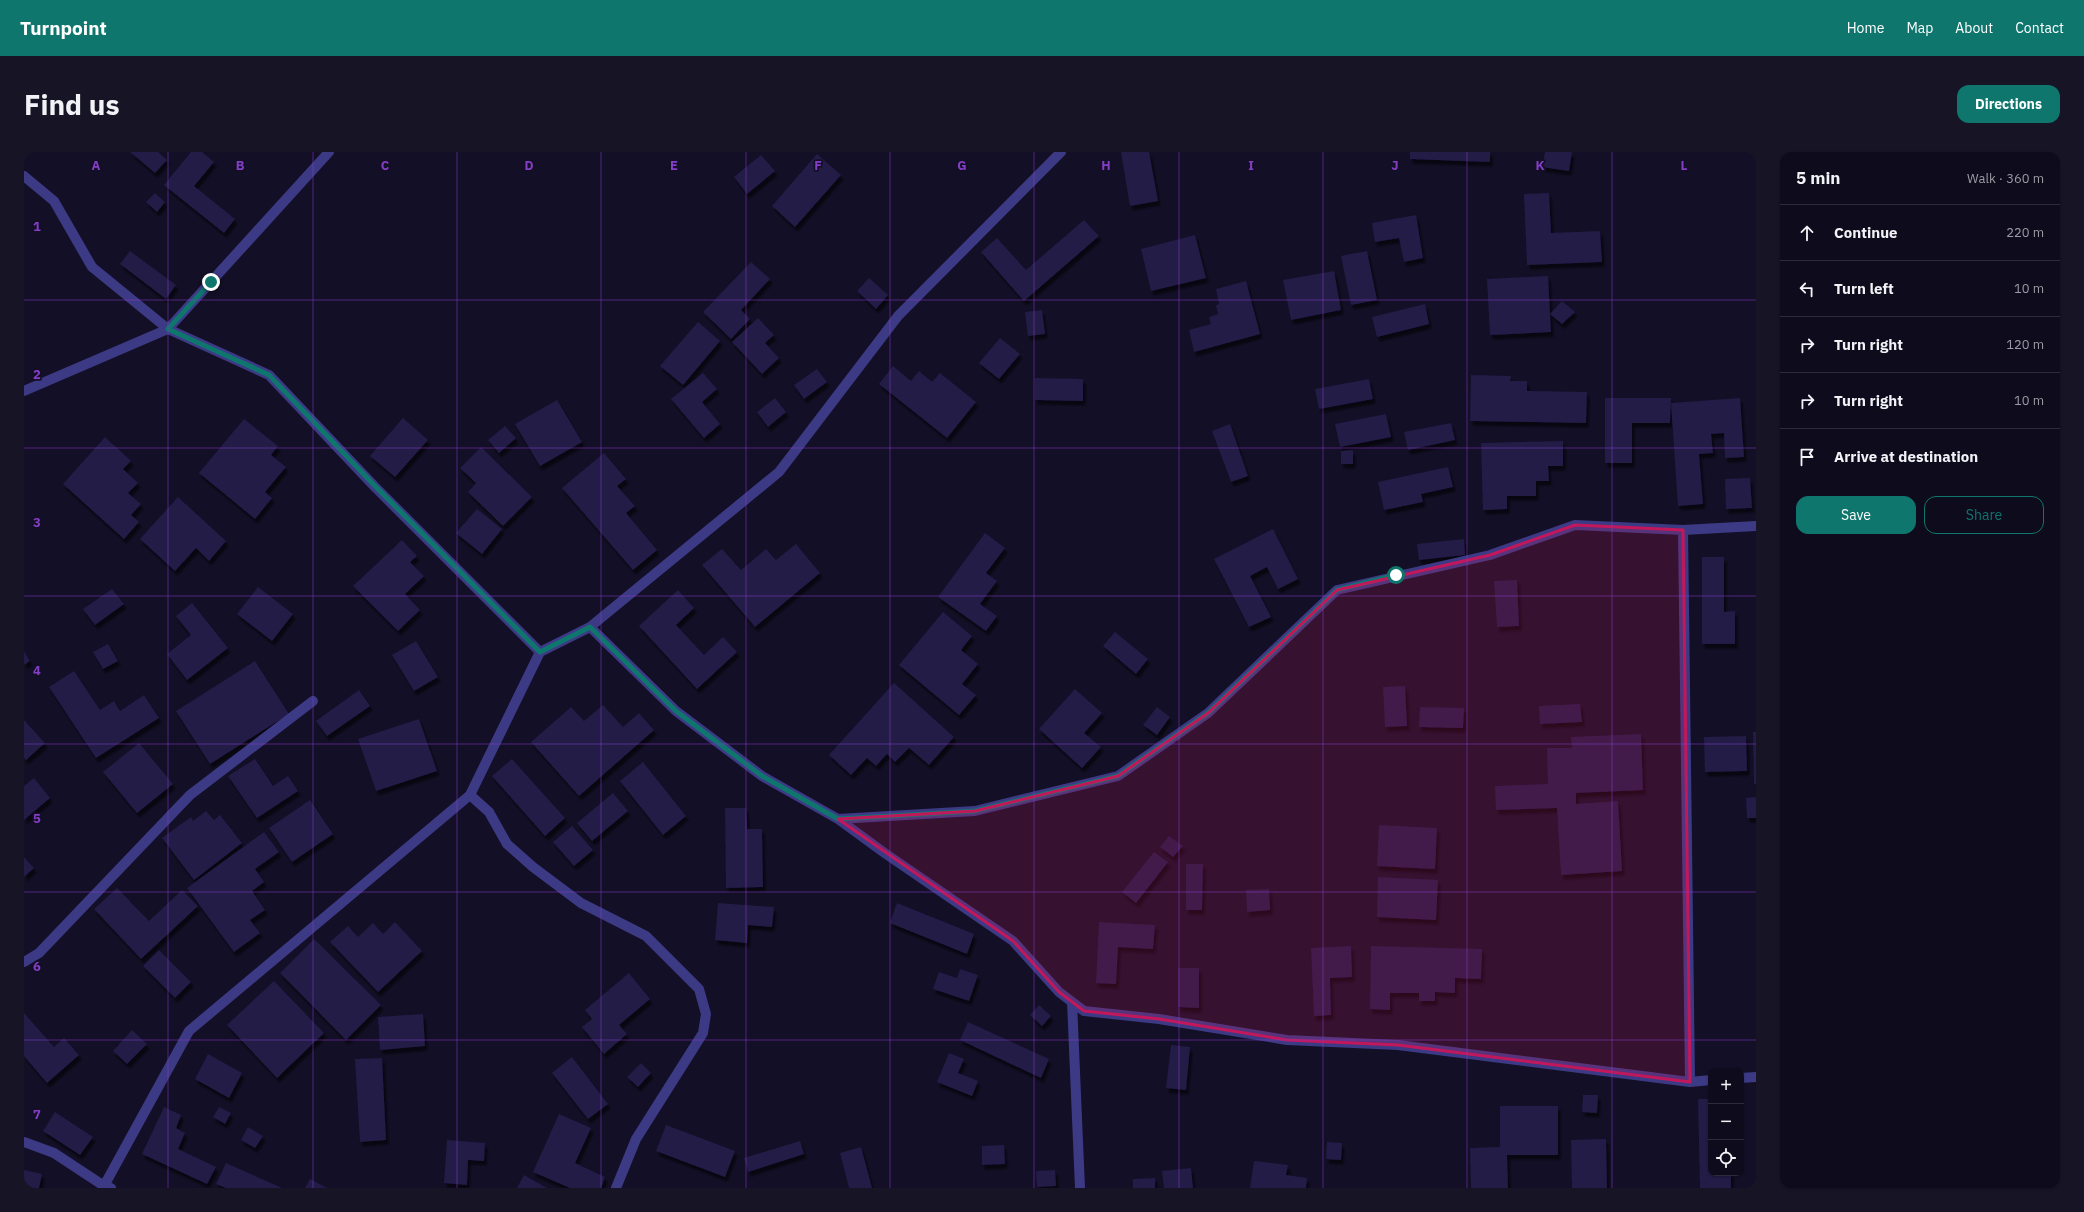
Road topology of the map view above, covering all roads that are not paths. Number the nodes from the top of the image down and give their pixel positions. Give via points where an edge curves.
1 (329, 152) edge
2 (1061, 152) edge
3 (24, 176) edge
4 (168, 329) junction
5 (24, 391) edge
6 (1756, 526) edge
7 (1683, 530) junction
8 (590, 627) junction
9 (540, 652) junction
10 (313, 701) dead end
11 (470, 795) junction
12 (838, 819) junction
13 (24, 962) edge
14 (1072, 1002) junction
15 (1756, 1077) edge
16 (1744, 1078) edge
17 (1708, 1080) edge
18 (1690, 1082) junction
19 (24, 1142) edge
20 (108, 1187) edge
21 (616, 1188) edge
22 (1080, 1188) edge

1 - 4 street
2 - 8 street via 898,316 779,472
3 - 4 street via 54,201 92,267
4 - 5 street
4 - 9 street via 269,375
6 - 7 street
7 - 12 street via 1575,525 1490,555 1337,590 1208,713 1118,776 975,811
7 - 18 street
8 - 9 street
8 - 12 street via 676,711 762,776
9 - 11 street
10 - 13 street via 190,795 39,953
11 - 20 street via 189,1031
11 - 21 street via 488,812 507,844 533,867 581,903 646,936 699,989 706,1014 703,1033 636,1139
12 - 14 street via 1013,941 1059,992
14 - 18 street via 1084,1011 1159,1019 1287,1040 1398,1045
14 - 22 street
15 - 16 street
17 - 18 street
19 - 20 street via 54,1152

